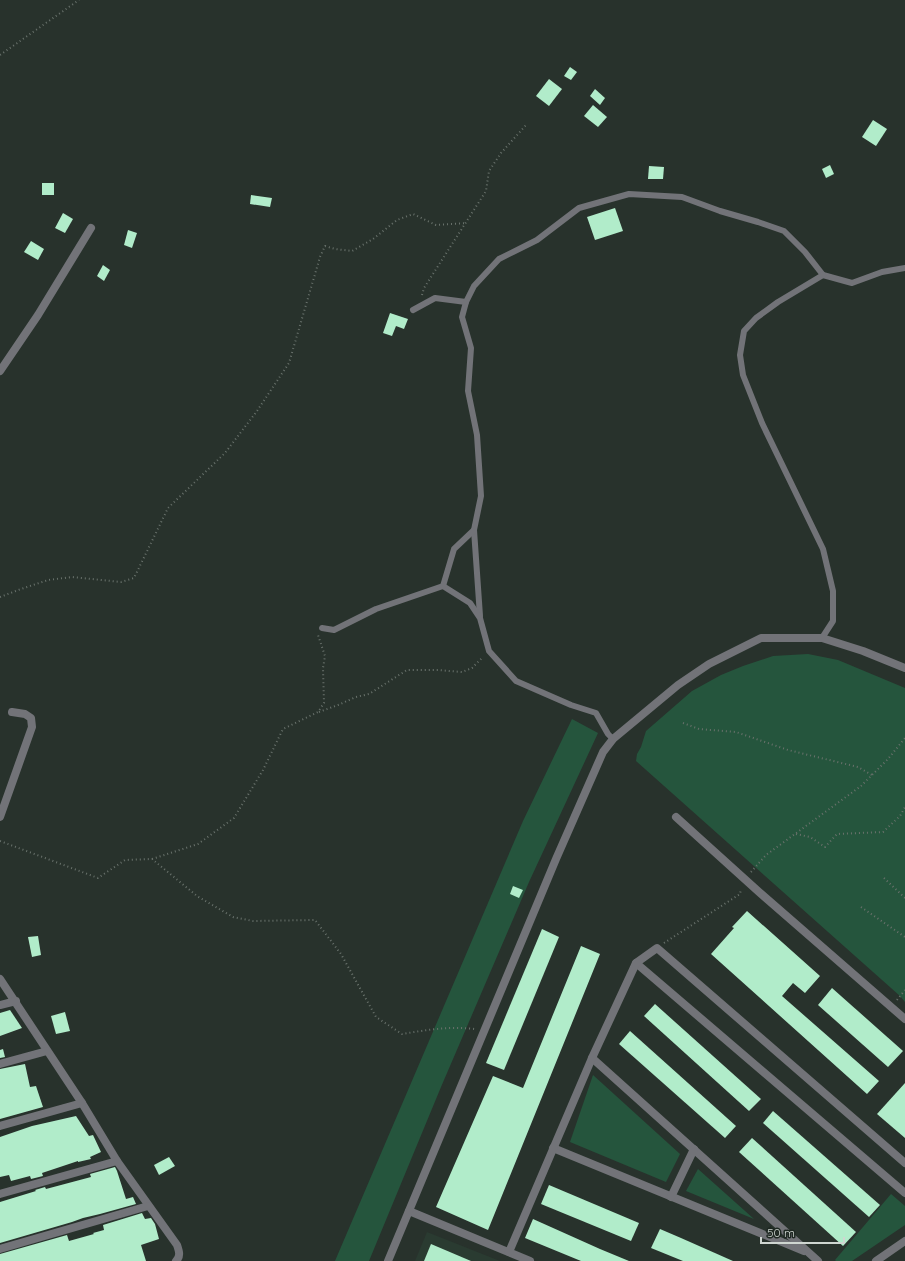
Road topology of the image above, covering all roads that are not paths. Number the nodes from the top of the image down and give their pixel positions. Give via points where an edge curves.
1 (91, 228) dead end
2 (905, 268) edge
3 (823, 275) junction
4 (466, 302) junction
5 (413, 310) dead end
6 (0, 371) edge
7 (474, 530) junction
8 (443, 586) junction
9 (480, 618) junction
10 (322, 628) road end
11 (822, 638) junction
12 (905, 668) edge
13 (12, 712) dead end
14 (613, 739) junction
15 (0, 817) edge
16 (676, 817) dead end
17 (636, 963) junction
18 (0, 979) edge
19 (16, 1001) junction
20 (0, 1005) edge
21 (905, 1019) edge
22 (47, 1051) junction
23 (592, 1058) junction
24 (0, 1064) edge
25 (82, 1103) junction
26 (0, 1126) edge
27 (553, 1148) junction
28 (694, 1149) junction
29 (117, 1161) junction
30 (905, 1163) edge
31 (905, 1193) edge
32 (0, 1194) edge
33 (671, 1197) junction
34 (148, 1206) junction
35 (409, 1211) junction
36 (905, 1242) edge
37 (0, 1249) edge
38 (509, 1252) junction
39 (810, 1254) junction
40 (176, 1261) edge
41 (388, 1261) edge
42 (530, 1261) edge
43 (818, 1261) edge
44 (876, 1261) edge

1 - 6 street
2 - 3 lane via 882,272 852,283
3 - 4 lane via 784,231 682,196 629,194 579,208 537,240 499,260 474,286
3 - 11 lane via 756,318 744,331 740,355 742,376 762,423 823,549 833,591 833,621
4 - 5 lane via 435,298
4 - 7 lane via 462,317 471,348 468,391 477,435 481,496
7 - 8 lane via 454,549
7 - 9 lane
8 - 9 lane via 470,603
8 - 10 lane via 376,610 334,630
9 - 14 lane via 489,651 516,680 596,713
11 - 12 street
11 - 14 street via 762,638 709,664 678,685
13 - 15 street via 25,714 31,718 32,727
14 - 35 street via 604,752 576,812
16 - 21 street
17 - 23 street
17 - 30 street via 657,948
17 - 31 street
18 - 19 street
19 - 20 street
19 - 22 street
22 - 24 street
22 - 25 street
23 - 27 street
23 - 28 street
25 - 26 street
25 - 29 street
27 - 33 street
27 - 38 street
28 - 33 street
28 - 39 street
29 - 32 street
29 - 34 street
33 - 39 street
34 - 37 street
34 - 40 street via 177,1245 179,1252
35 - 38 street
35 - 41 street
36 - 44 street
38 - 42 street
39 - 43 street

